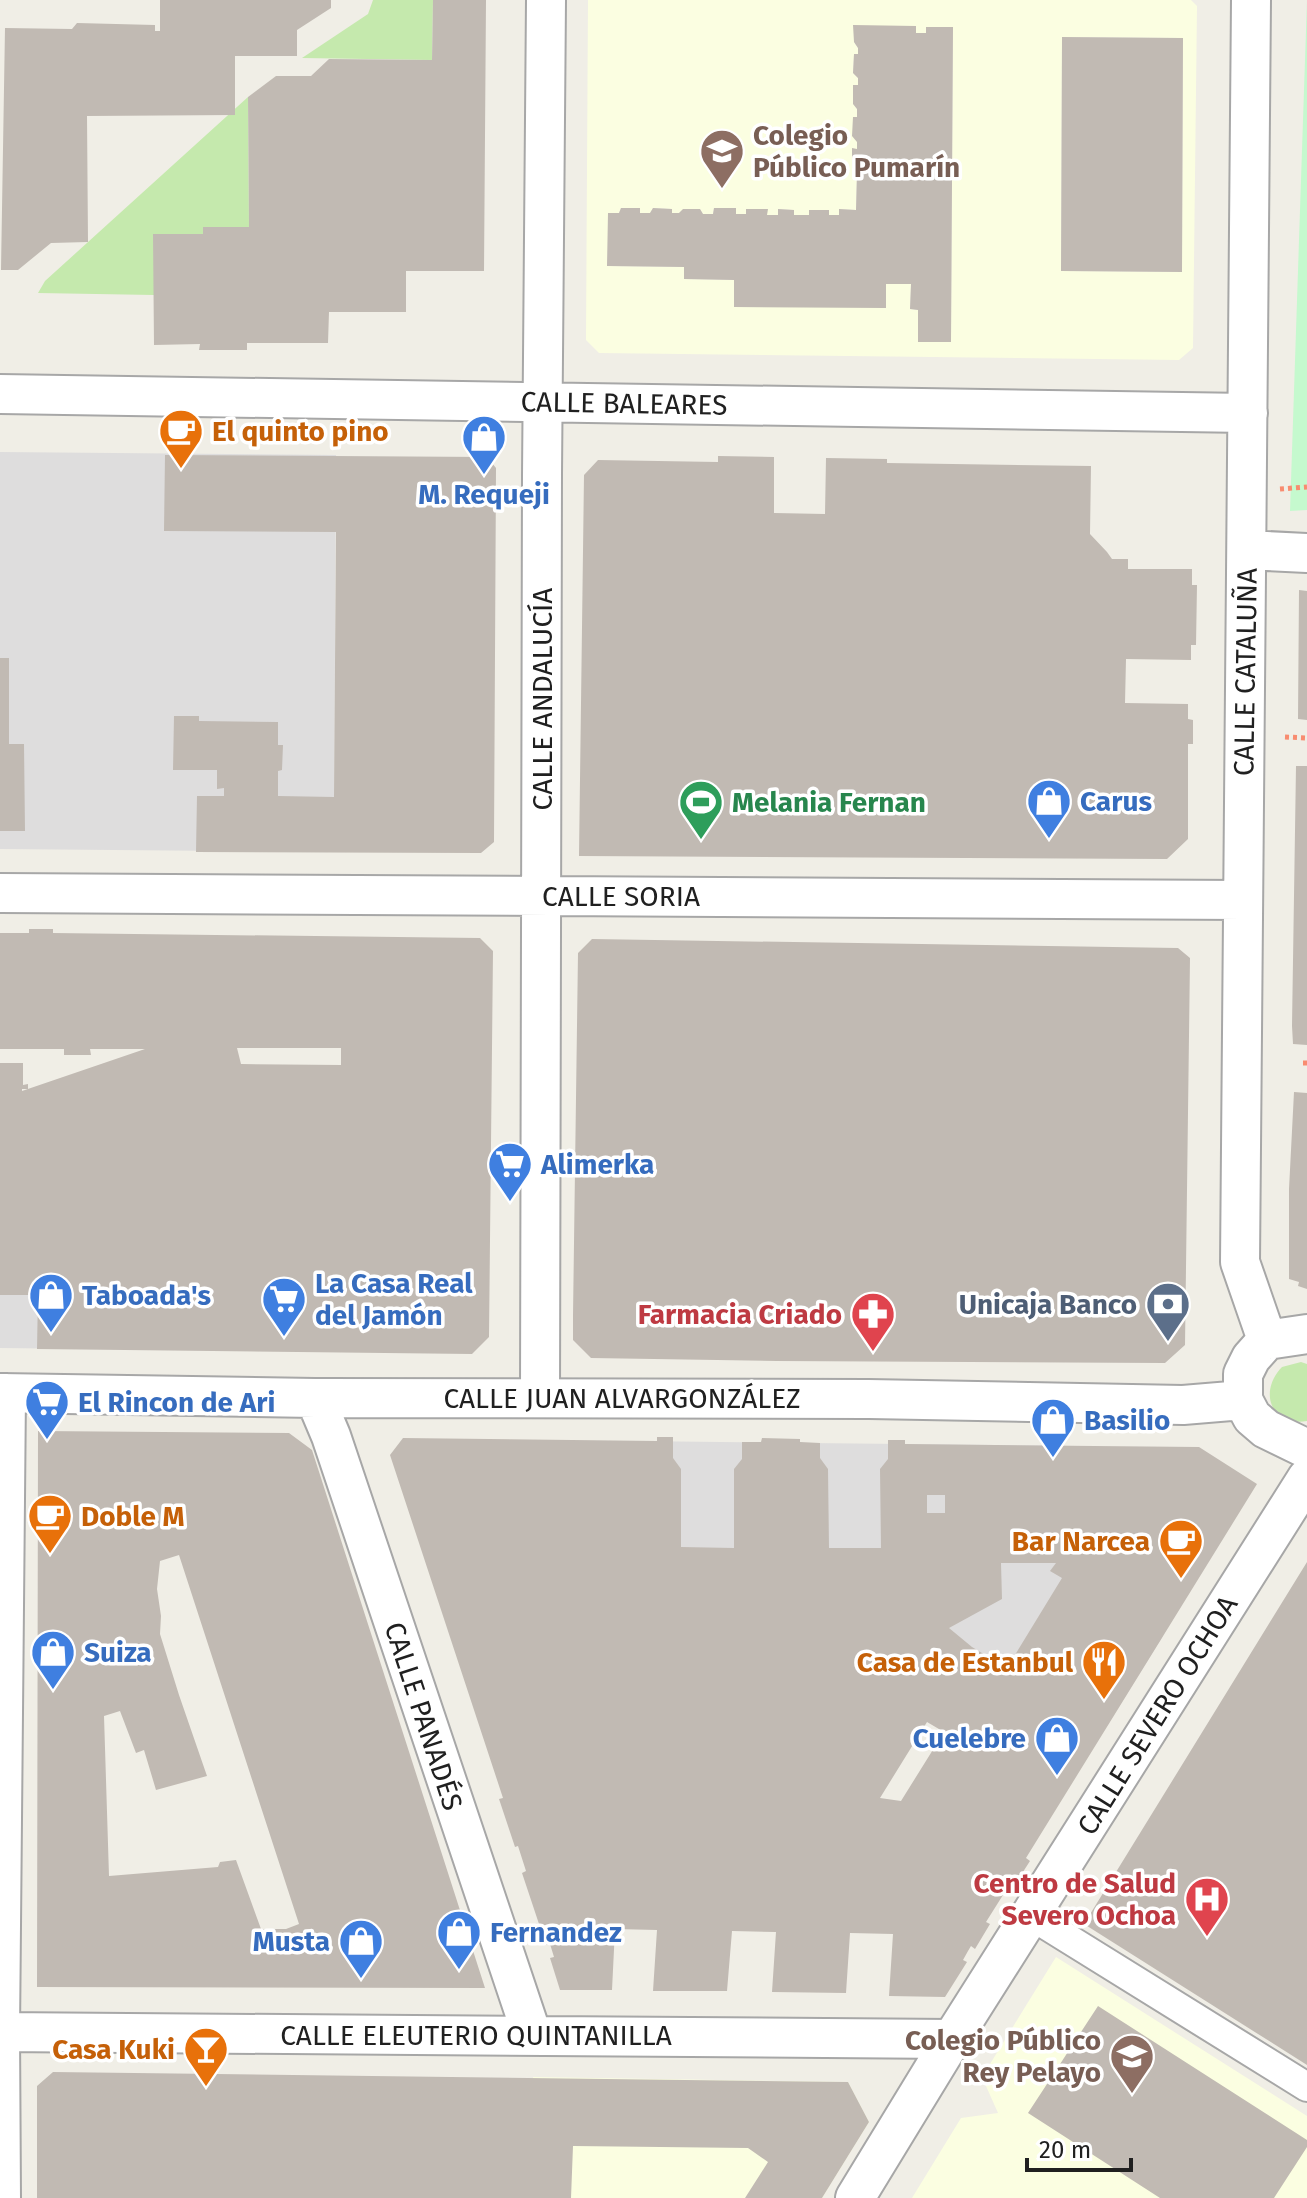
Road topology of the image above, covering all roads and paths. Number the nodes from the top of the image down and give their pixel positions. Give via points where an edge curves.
1 (546, 0) edge
2 (1251, 0) edge
3 (0, 394) edge
4 (542, 402) junction
5 (1248, 413) junction
6 (1286, 488) dead end
7 (1284, 496) dead end
8 (1247, 550) junction
9 (1307, 553) edge
10 (1285, 737) dead end
11 (1307, 738) edge
12 (0, 893) edge
13 (541, 896) junction
14 (1242, 900) junction
15 (1307, 1334) edge
16 (1267, 1340) junction
17 (3, 1393) edge
18 (315, 1398) junction
19 (540, 1398) junction
20 (1243, 1400) junction
21 (1307, 1449) edge
22 (1307, 1478) edge
23 (1030, 1915) junction
24 (0, 2032) edge
25 (532, 2035) junction
26 (952, 2039) junction
27 (1307, 2087) edge
28 (1, 2198) edge
29 (855, 2198) edge

1 - 4 street, CALLE ANDALUCÍA
2 - 5 street, CALLE CATALUÑA
3 - 4 street, CALLE BALEARES
4 - 5 street, CALLE BALEARES
4 - 13 street, CALLE ANDALUCÍA
5 - 8 street, CALLE CATALUÑA
6 - 7 path
8 - 9 street
8 - 14 street, CALLE CATALUÑA
10 - 11 path
12 - 13 street, CALLE SORIA
13 - 14 street, CALLE SORIA
13 - 19 street, CALLE ANDALUCÍA
14 - 16 street, CALLE CATALUÑA via 1240,1262
15 - 16 street
16 - 20 street via 1243,1374
17 - 18 street, CALLE JUAN ALVARGONZÁLEZ
17 - 24 street
18 - 19 street, CALLE JUAN ALVARGONZÁLEZ
18 - 25 street, CALLE PANADÉS
19 - 20 street, CALLE JUAN ALVARGONZÁLEZ via 1183,1405
20 - 21 street via 1266,1429
22 - 23 street, CALLE SEVERO OCHOA
23 - 26 street, CALLE SEVERO OCHOA
23 - 27 street
24 - 25 street, CALLE ELEUTERIO QUINTANILLA
24 - 28 street
25 - 26 street, CALLE ELEUTERIO QUINTANILLA
26 - 29 street, CALLE SEVERO OCHOA

